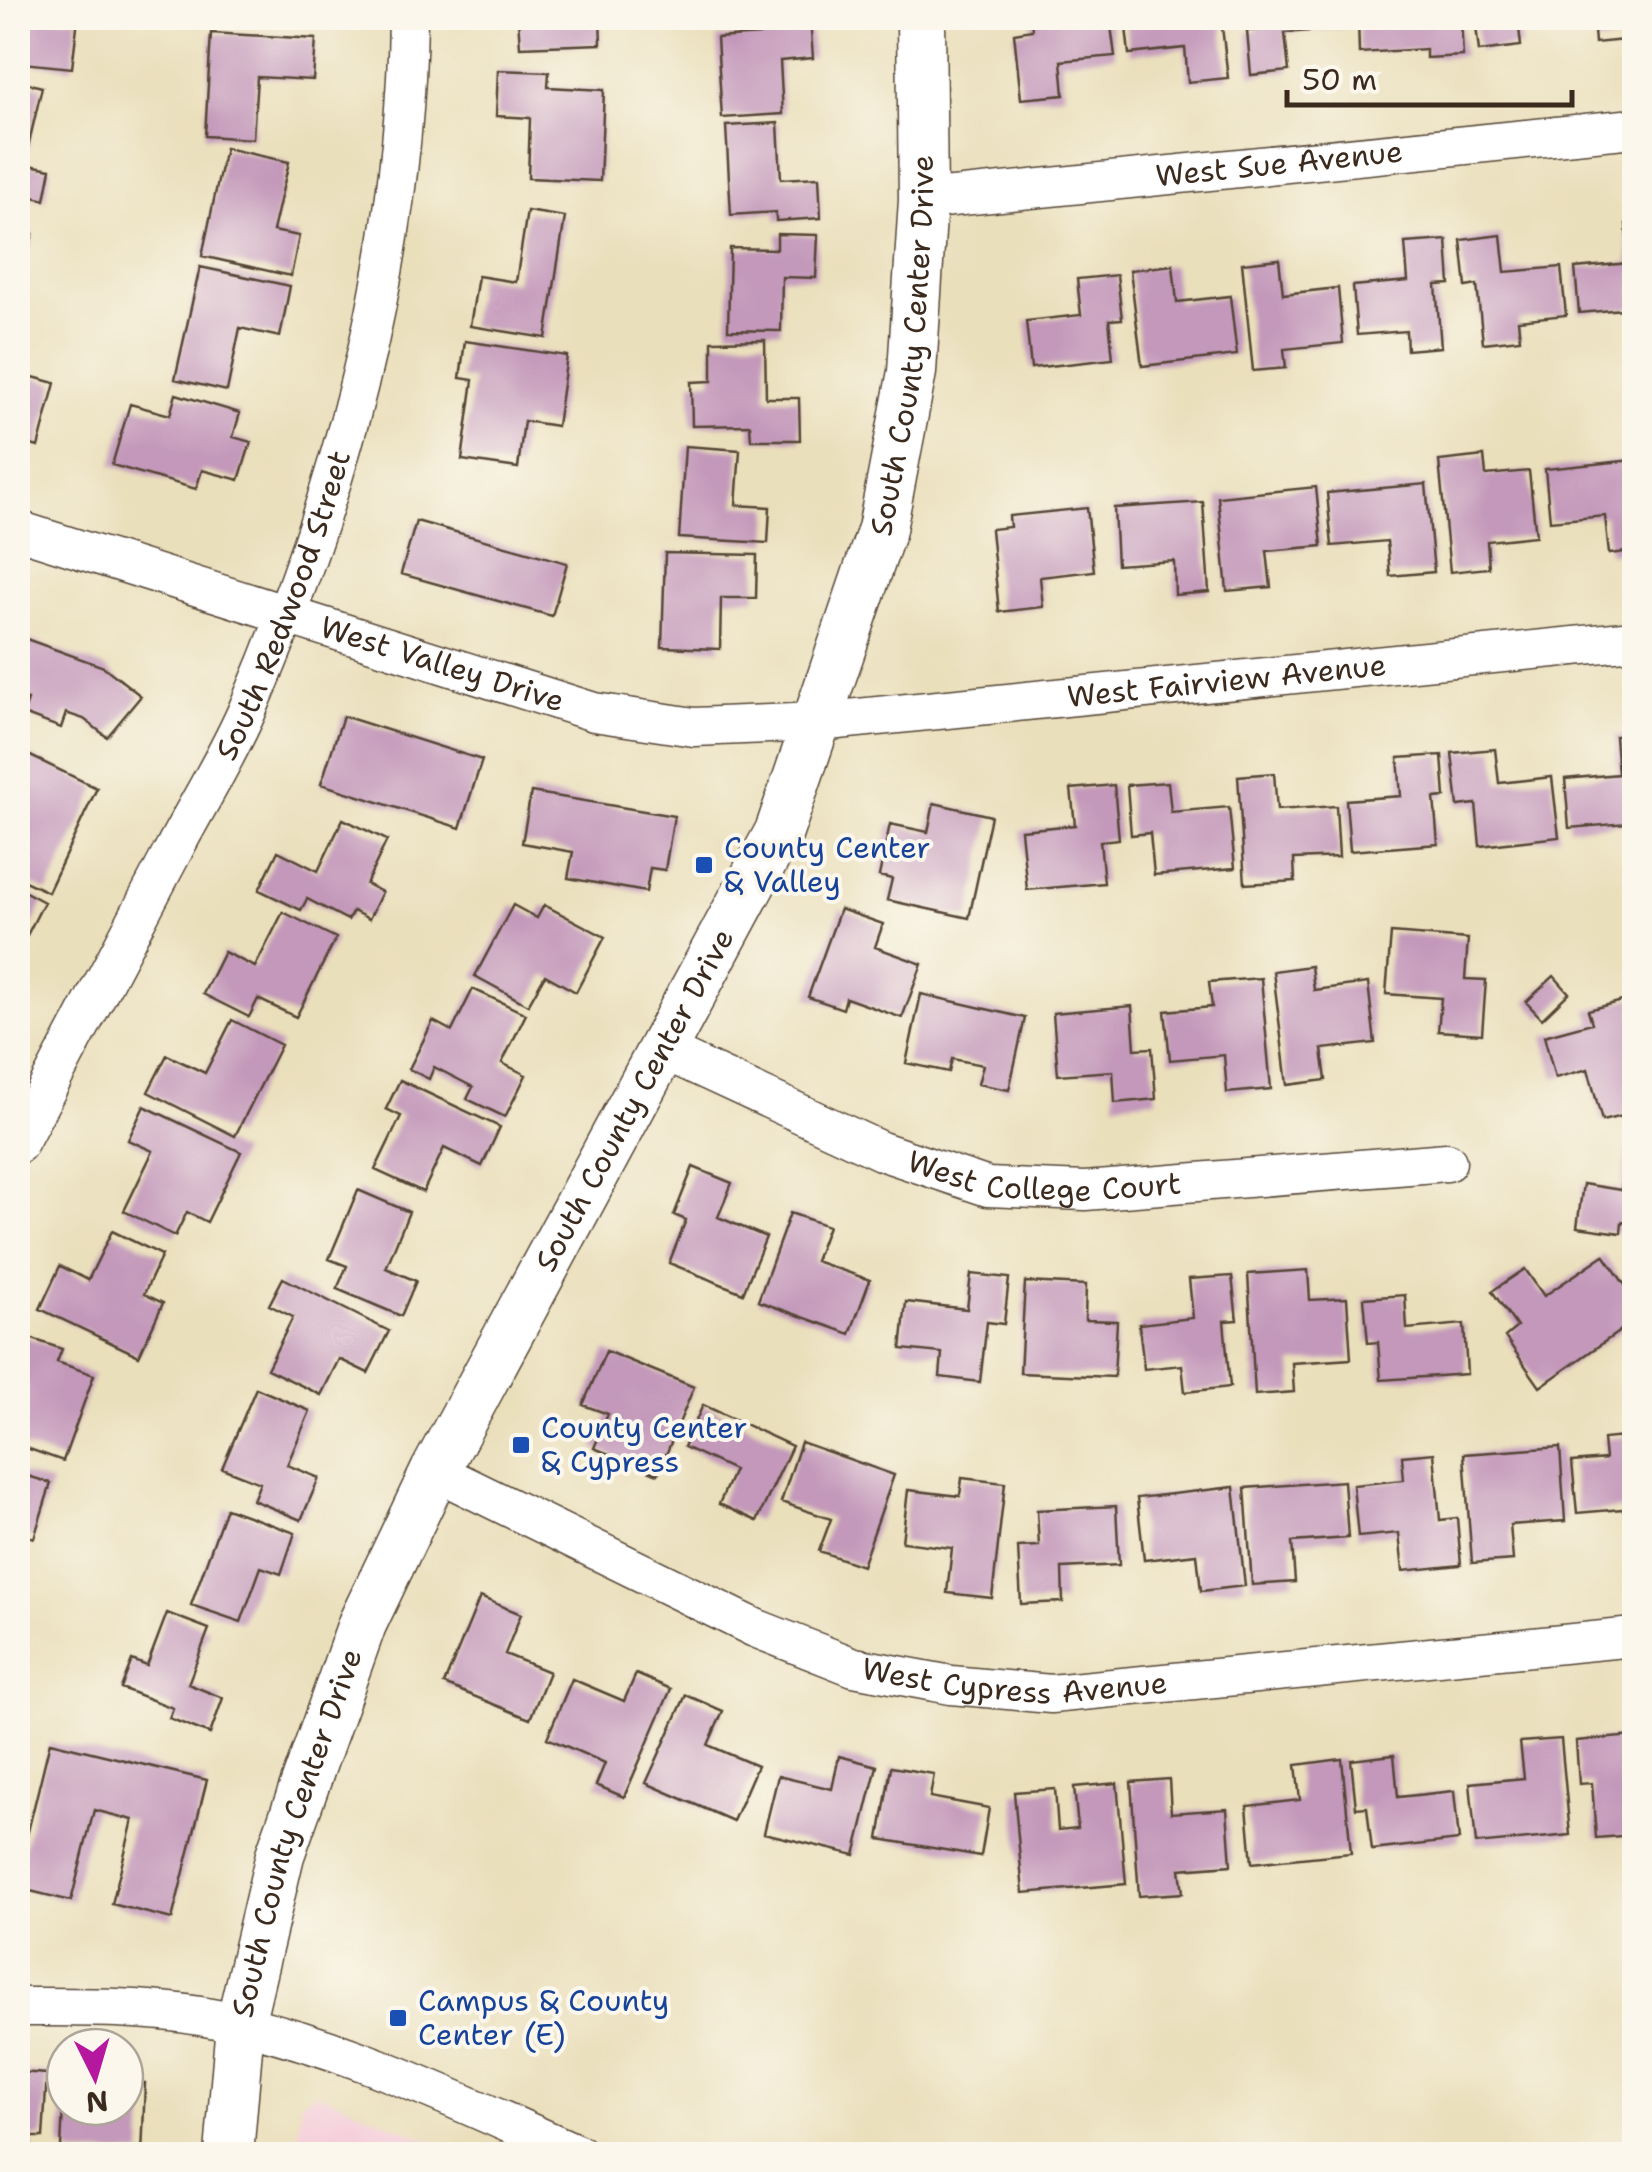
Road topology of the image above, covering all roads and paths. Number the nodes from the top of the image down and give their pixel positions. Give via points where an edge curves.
1 (408, 18) edge
2 (921, 18) edge
3 (1634, 128) edge
4 (924, 200) junction
5 (18, 530) edge
6 (284, 614) junction
7 (1634, 640) edge
8 (818, 722) junction
9 (663, 1050) junction
10 (18, 1144) edge
11 (1447, 1162) dead end
12 (436, 1470) junction
13 (1634, 1637) edge
14 (18, 2007) edge
15 (240, 2024) junction
16 (229, 2154) edge
17 (578, 2154) edge

1 - 6 street, South Redwood Street via 407,106 380,298 315,542
2 - 4 street, South County Center Drive
3 - 4 street, West Sue Avenue
4 - 8 street, South County Center Drive via 912,372 882,529
5 - 6 street, West Valley Drive
6 - 8 street, West Valley Drive via 594,712 694,727
6 - 10 street, South Redwood Street via 246,713
7 - 8 street, West Fairview Avenue
8 - 9 street, South County Center Drive via 779,832
9 - 11 street, West College Court via 881,1151 988,1187 1085,1190
9 - 12 street, South County Center Drive
12 - 13 street, West Cypress Avenue via 755,1628 854,1667 950,1685 1050,1694
12 - 15 street, South County Center Drive via 362,1624 280,1855
14 - 15 street via 112,2007
15 - 16 street, South County Center Drive
15 - 17 street via 362,2059

